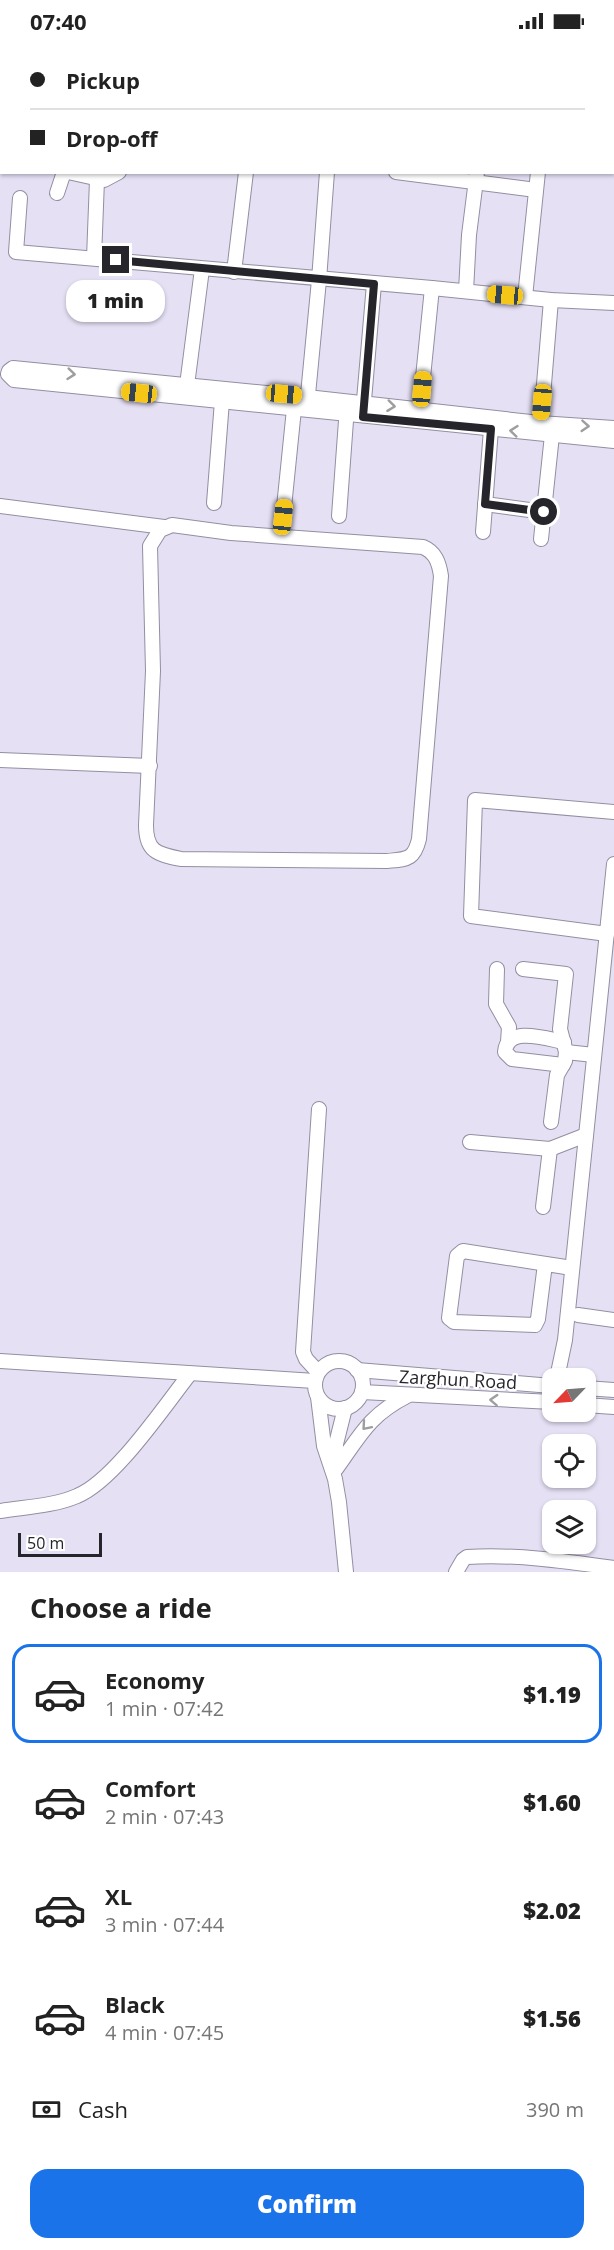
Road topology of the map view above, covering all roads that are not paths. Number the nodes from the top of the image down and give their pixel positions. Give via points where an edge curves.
1 (65, 174) edge
2 (74, 174) edge
3 (115, 174) edge
4 (246, 174) edge
5 (327, 174) edge
6 (428, 174) edge
7 (538, 174) edge
8 (476, 177) edge
9 (97, 180) junction
10 (536, 190) junction
11 (57, 193) dead end
12 (20, 198) dead end
13 (94, 258) junction
14 (202, 269) junction
15 (234, 272) junction
16 (320, 280) junction
17 (374, 284) junction
18 (432, 288) junction
19 (466, 291) junction
20 (525, 297) junction
21 (551, 300) junction
22 (614, 303) edge
23 (186, 392) junction
24 (222, 401) junction
25 (303, 405) junction
26 (347, 408) junction
27 (363, 410) junction
28 (419, 416) junction
29 (614, 428) edge
30 (491, 429) junction
31 (544, 431) junction
32 (614, 441) edge
33 (214, 503) dead end
34 (485, 504) junction
35 (0, 506) edge
36 (544, 512) junction
37 (339, 516) dead end
38 (283, 517) dead end
39 (164, 526) junction
40 (483, 532) dead end
41 (541, 539) dead end
42 (0, 760) edge
43 (150, 766) junction
44 (614, 812) edge
45 (614, 864) edge
46 (607, 934) junction
47 (497, 969) dead end
48 (523, 969) dead end
49 (508, 1042) junction
50 (564, 1053) junction
51 (594, 1055) junction
52 (319, 1109) dead end
53 (551, 1122) dead end
54 (586, 1135) junction
55 (470, 1142) dead end
56 (550, 1149) junction
57 (543, 1207) dead end
58 (546, 1264) junction
59 (572, 1268) junction
60 (578, 1316) dead end
61 (614, 1320) edge
62 (0, 1361) edge
63 (559, 1368) edge
64 (357, 1370) junction
65 (189, 1375) junction
66 (317, 1377) junction
67 (542, 1385) edge
68 (596, 1389) edge
69 (614, 1390) edge
70 (362, 1392) junction
71 (408, 1395) junction
72 (318, 1397) junction
73 (542, 1402) edge
74 (596, 1406) edge
75 (614, 1407) edge
76 (345, 1408) junction
77 (335, 1474) junction
78 (0, 1511) edge
79 (614, 1568) edge
80 (346, 1572) edge
81 (456, 1572) edge

1 - 11 street
2 - 9 street
3 - 9 street
4 - 15 street
5 - 16 street
6 - 8 street
7 - 10 street
8 - 10 street
8 - 19 street
9 - 13 street
10 - 20 street
12 - 13 street via 16,252
13 - 14 street
14 - 15 street
14 - 23 street
15 - 16 street
16 - 17 street
16 - 25 street
17 - 18 street
17 - 27 street
18 - 19 street
18 - 28 street
19 - 20 street
20 - 21 street
21 - 22 street
21 - 31 street
23 -> 23 street via 14,380 9,371 13,368
23 - 24 street
23 - 25 street
24 - 25 street
24 - 33 street
25 - 26 street
25 - 38 street
26 - 27 street
26 - 37 street
27 - 28 street
28 - 30 street
28 - 31 street
31 -> 29 street
31 -> 30 street
30 - 34 street
31 - 32 street
31 - 36 street
34 - 36 street
34 - 40 street
35 - 39 street
36 - 41 street
39 - 43 street via 150,546
39 - 43 street via 423,547 433,552 441,576 416,852 406,859 387,861 164,856 146,838
42 - 43 street
44 - 46 street via 475,800 471,916
45 - 46 street
46 - 51 street
47 - 49 street via 497,1007 509,1027
48 - 50 street via 566,974 560,1029
49 - 50 street via 525,1036
49 - 50 street via 505,1052 512,1059
50 - 51 street
50 - 53 street
51 - 54 street
52 - 66 street via 303,1352
54 - 56 street
54 - 59 street
55 - 56 street
56 - 57 street
58 - 58 street via 459,1253 449,1318 454,1322 535,1325
58 - 59 street
59 - 63 street
60 - 61 street
62 - 65 street
64 - 66 street via 336,1361 324,1366
64 - 67 street
64 - 70 street
65 - 66 street
65 - 78 street via 94,1488 64,1501
66 - 72 street
68 - 69 street
70 - 71 street, Zarghun Road
70 - 76 street
73 -> 71 street, Zarghun Road
71 -> 77 street via 377,1414 364,1428
72 - 76 street via 330,1407
72 - 77 street via 324,1446
74 - 75 street
76 - 77 street via 336,1444
77 - 80 street
79 - 81 street via 499,1555 467,1557

